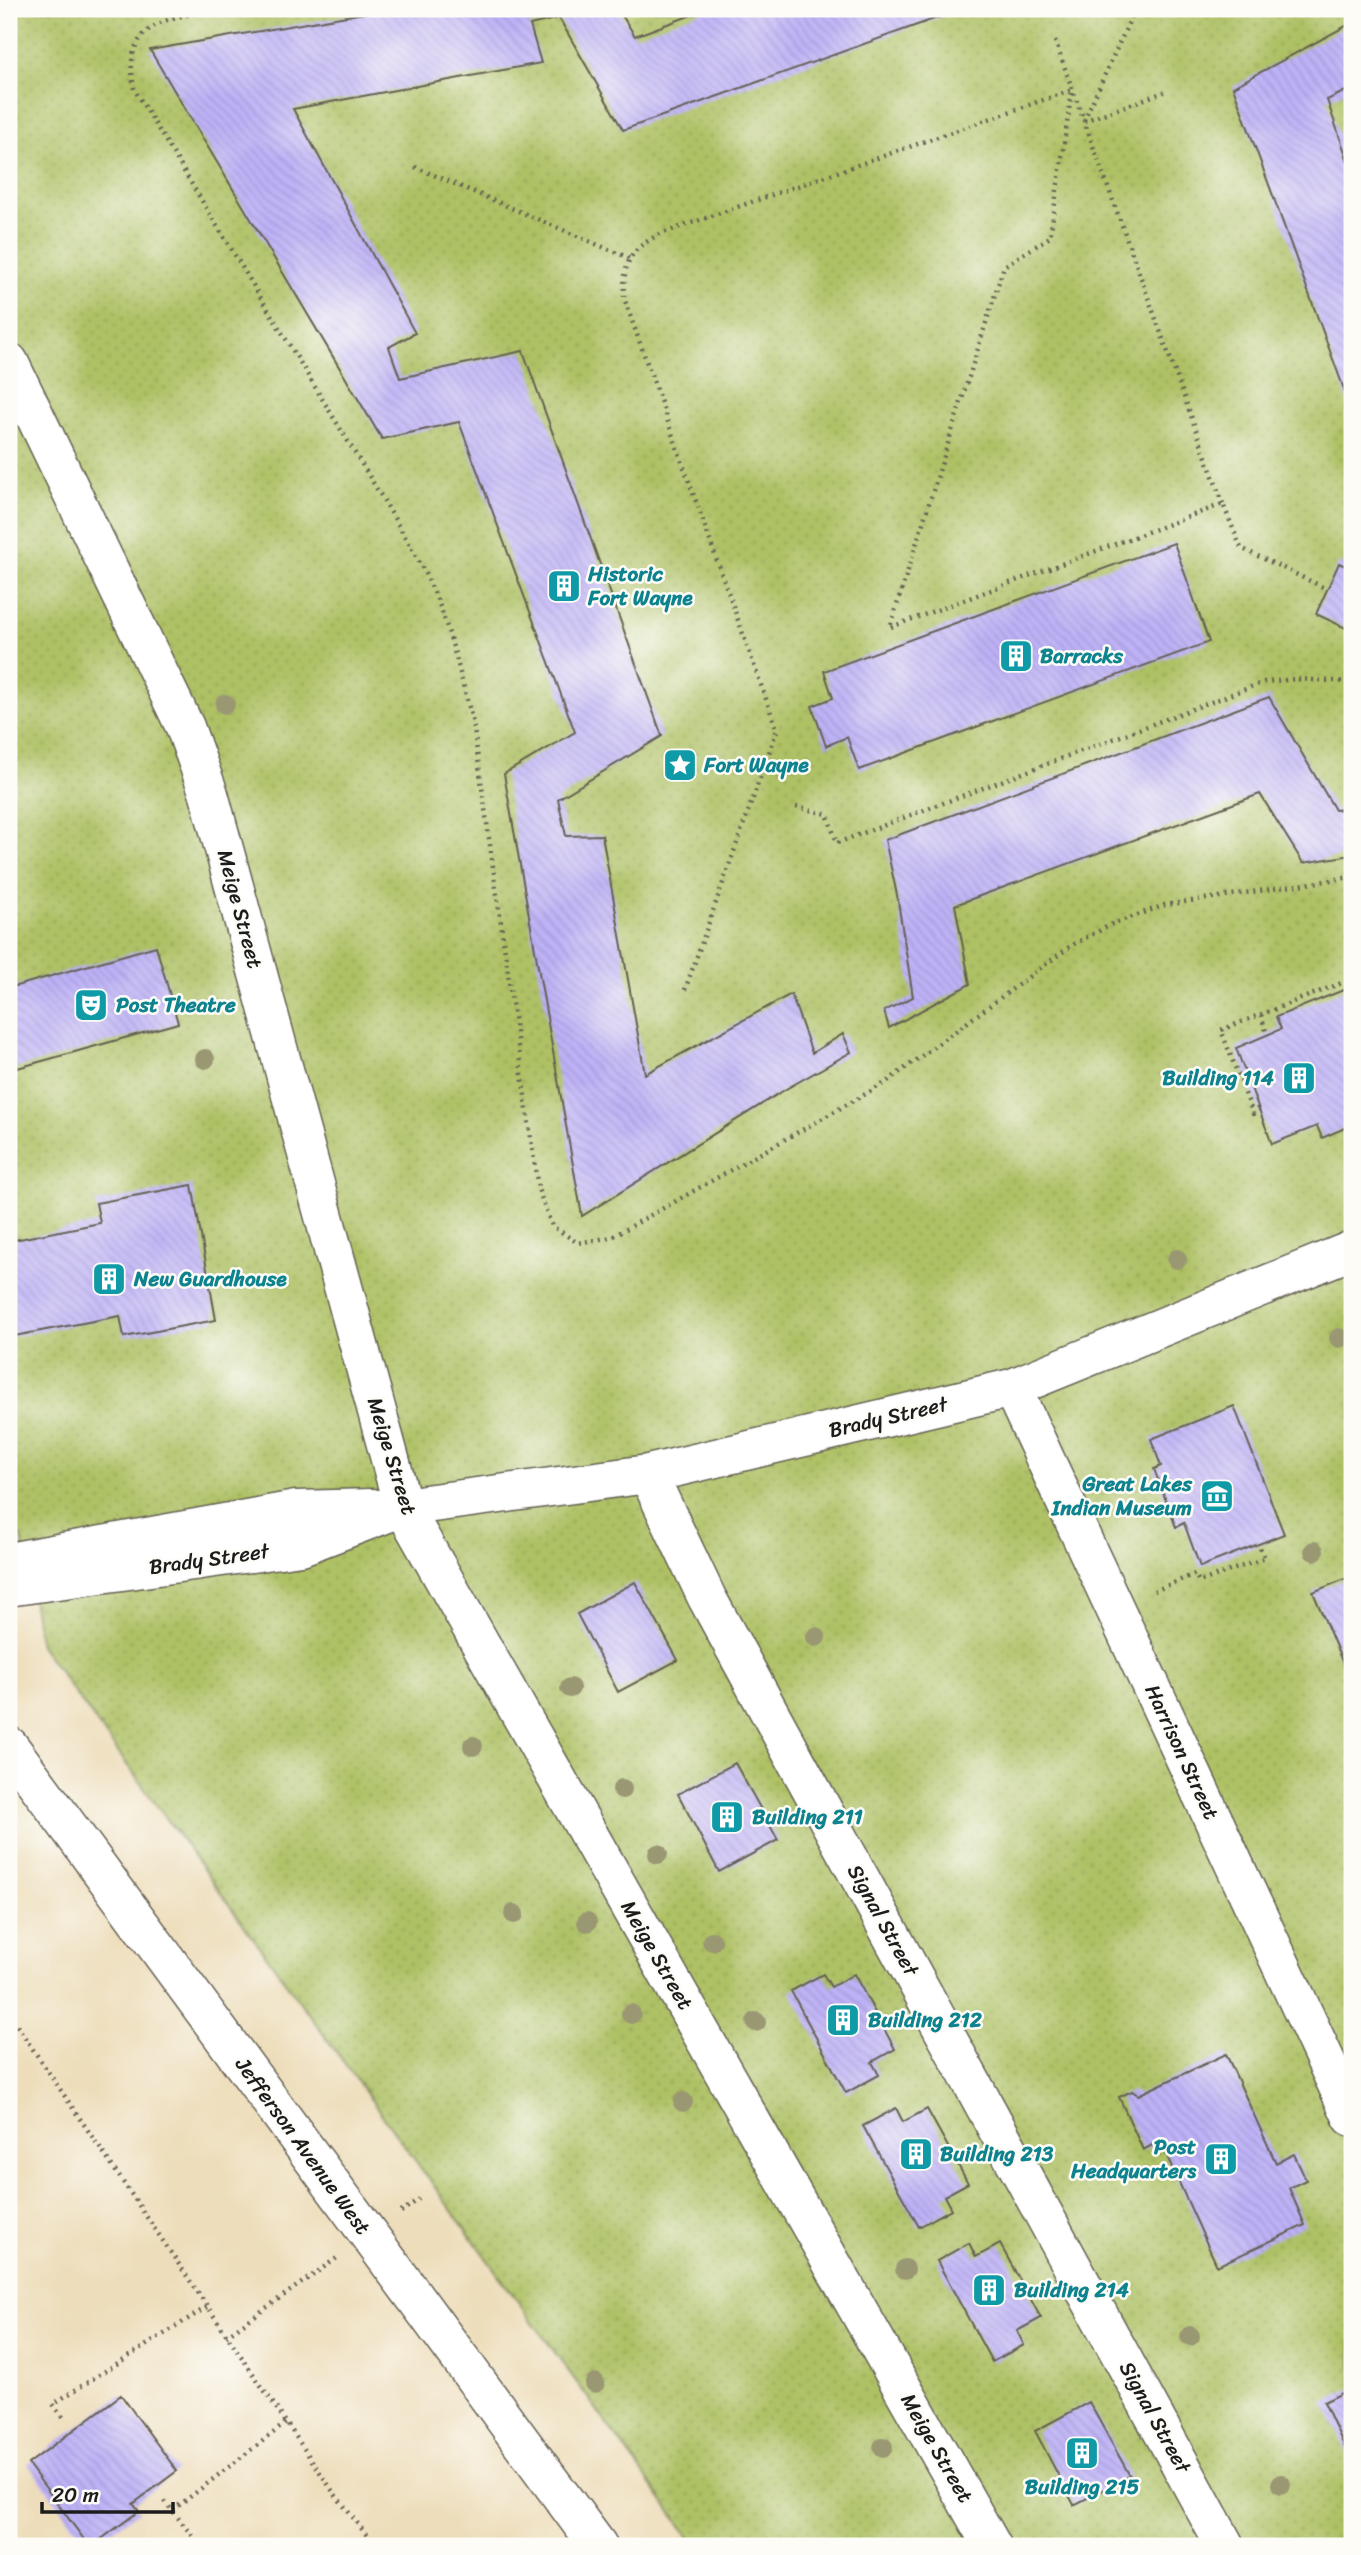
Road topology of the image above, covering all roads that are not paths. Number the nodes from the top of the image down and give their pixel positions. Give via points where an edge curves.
1 (9, 362) edge
2 (1352, 1250) edge
3 (1013, 1388) junction
4 (648, 1474) junction
5 (403, 1507) junction
6 (9, 1564) edge
7 (9, 1585) edge
8 (9, 1746) edge
9 (1352, 2116) edge
10 (598, 2546) edge
11 (992, 2546) edge
12 (1225, 2546) edge

1 - 5 street, Meige Street via 185,727 209,794
2 - 3 street, Brady Street
3 - 4 street, Brady Street
3 - 9 street, Harrison Street
4 - 5 street, Brady Street
4 - 12 street, Signal Street via 707,1598
5 - 6 street, Brady Street via 296,1510
5 - 7 street, Brady Street via 302,1546
5 - 11 street, Meige Street
8 - 10 street, Jefferson Avenue West

